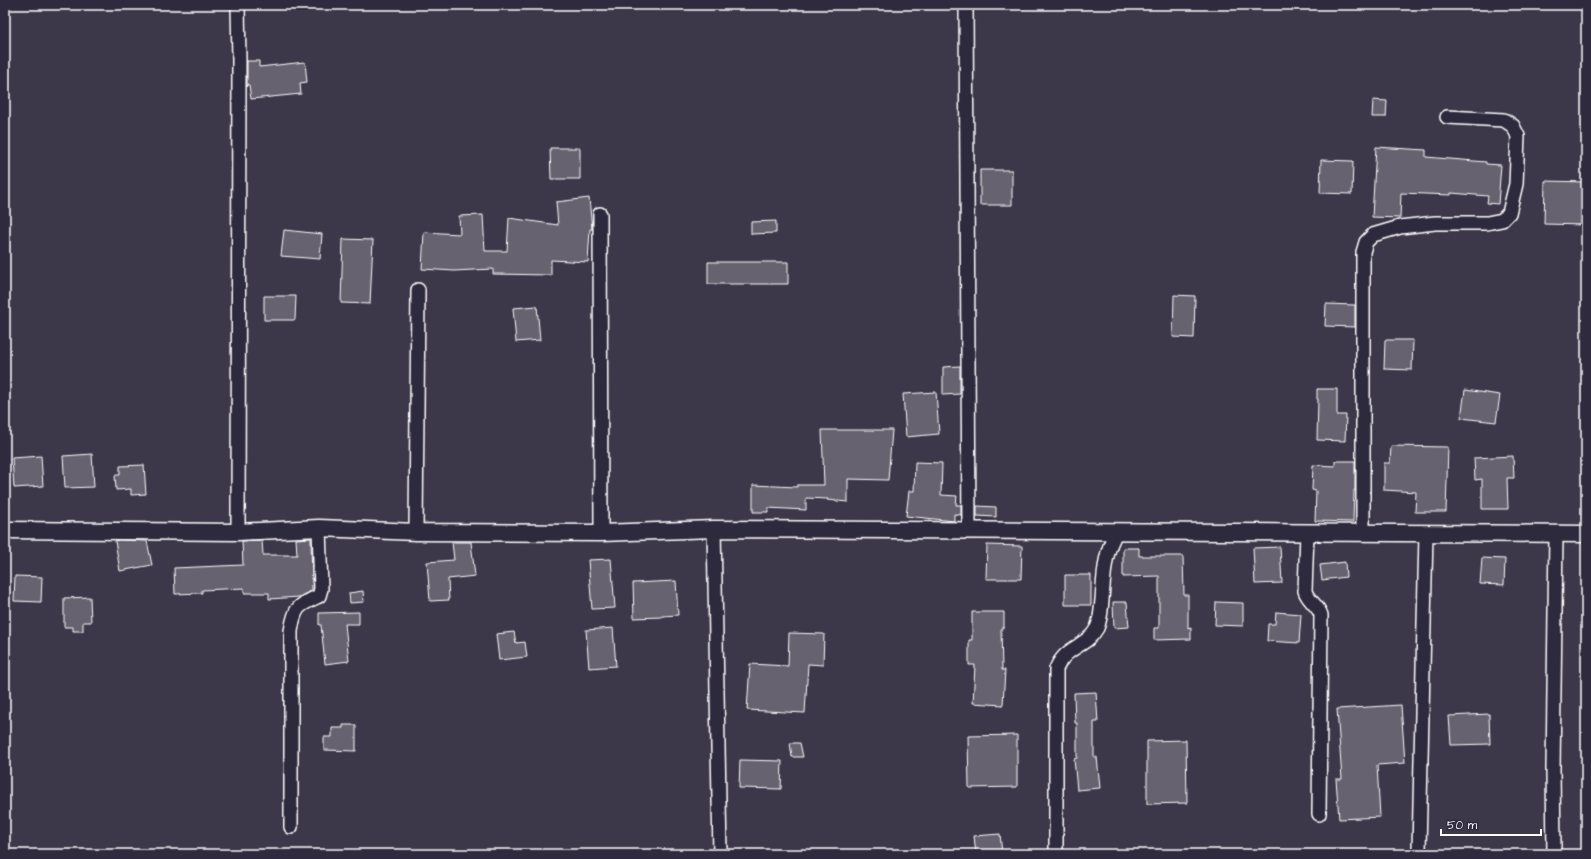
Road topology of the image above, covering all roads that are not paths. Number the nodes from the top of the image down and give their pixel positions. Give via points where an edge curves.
1 (238, 5) edge
2 (966, 5) edge
3 (1447, 117) dead end
4 (600, 214) dead end
5 (418, 290) dead end
6 (319, 528) junction
7 (714, 529) junction
8 (5, 530) edge
9 (969, 530) junction
10 (1117, 531) junction
11 (238, 532) junction
12 (416, 532) junction
13 (601, 533) junction
14 (1307, 533) junction
15 (1362, 533) junction
16 (1426, 533) junction
17 (1556, 534) junction
18 (1586, 534) edge
19 (1319, 814) dead end
20 (292, 827) dead end
21 (1419, 850) dead end
22 (720, 854) edge
23 (1056, 854) edge
24 (1554, 854) edge

1 - 11 street
2 - 9 street
3 - 15 street via 1504,120 1513,126 1518,136 1516,184 1509,213 1502,220 1400,227 1373,235 1366,242 1363,252
4 - 13 street
5 - 12 street
6 - 11 street
6 - 12 street
6 - 20 street via 321,590 319,596 295,610 291,631
7 - 9 street
7 - 13 street
7 - 22 street
8 - 11 street
9 - 10 street
10 - 14 street
10 - 23 street via 1106,558 1101,613 1097,627 1088,639 1068,651 1056,669
12 - 13 street
14 - 15 street
14 - 19 street via 1305,591 1320,610 1321,619
15 - 16 street
16 - 17 street
16 - 21 street
17 - 18 street
17 - 24 street

